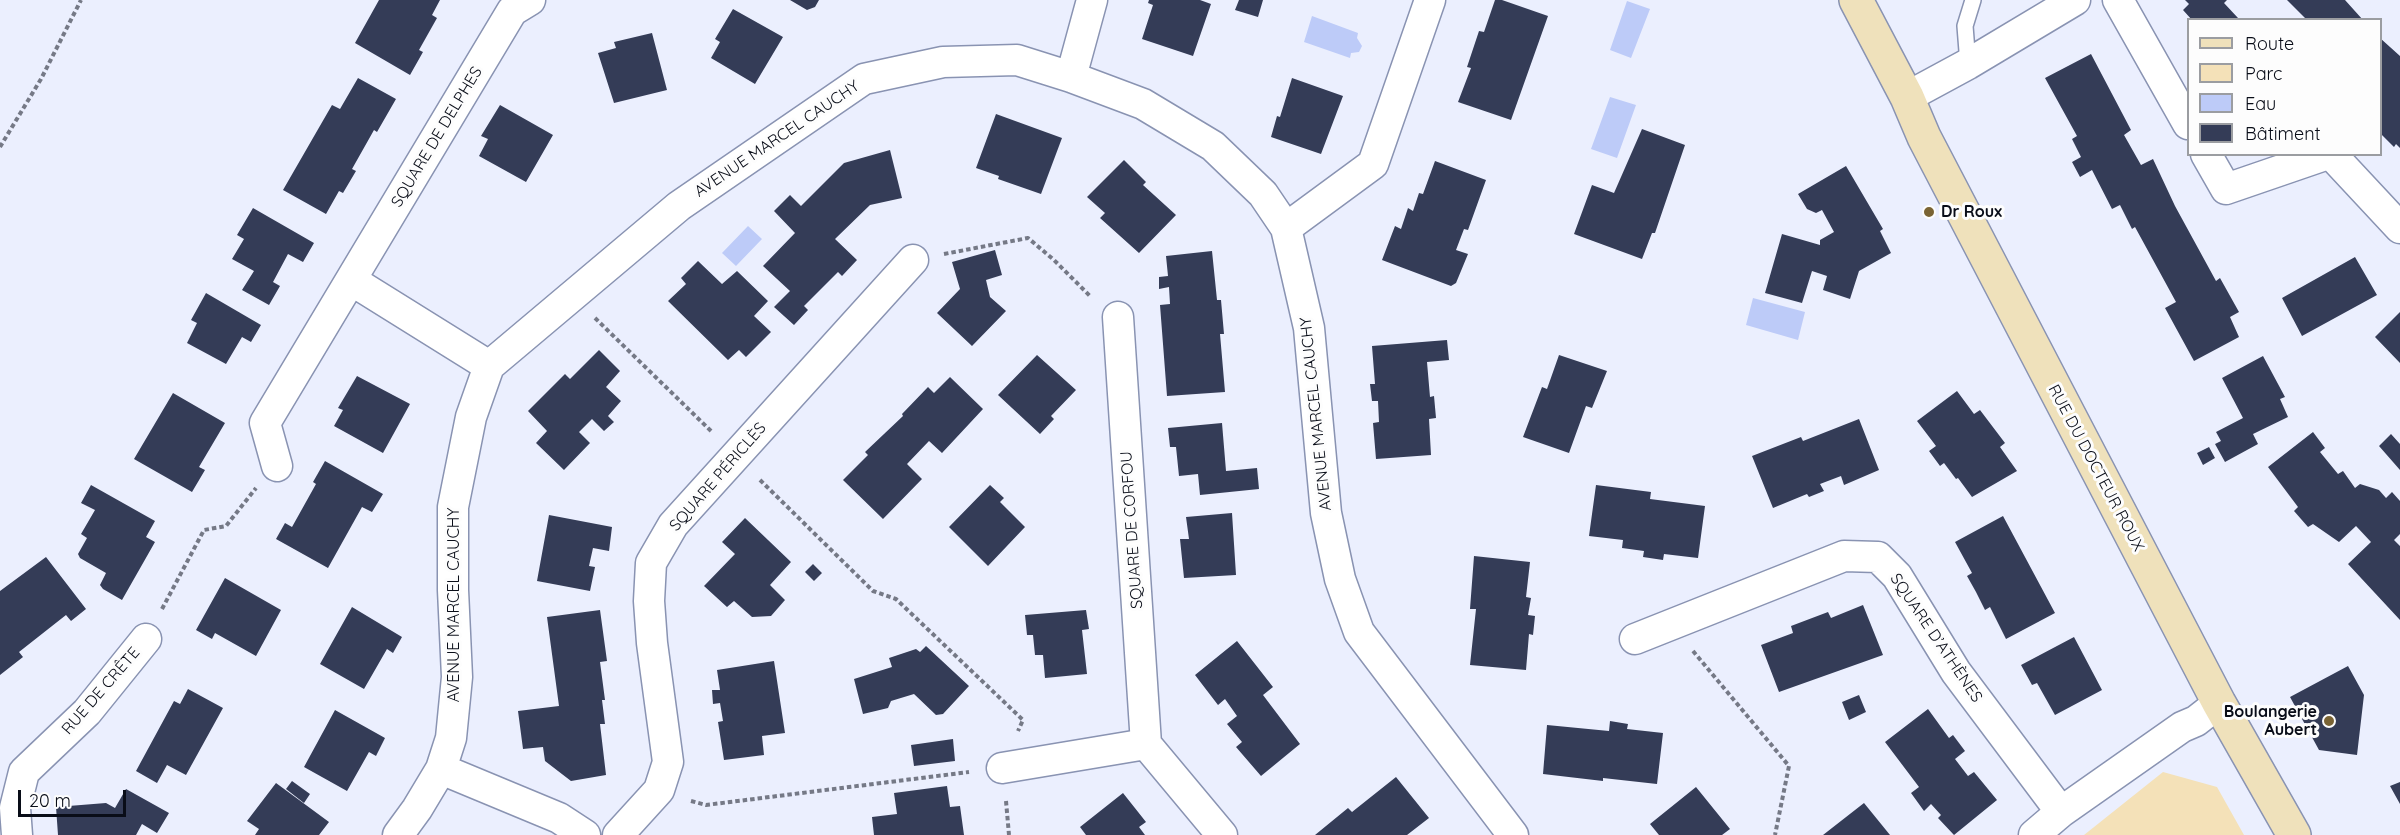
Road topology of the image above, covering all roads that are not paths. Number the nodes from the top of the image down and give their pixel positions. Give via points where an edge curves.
1 (530, 0) edge
2 (1092, 0) edge
3 (1430, 0) edge
4 (1849, 0) edge
5 (1856, 0) edge
6 (1973, 0) edge
7 (2075, 0) edge
8 (2118, 0) edge
9 (1968, 64) junction
10 (1071, 77) junction
11 (1907, 97) junction
12 (2187, 122) edge
13 (2207, 156) edge
14 (2323, 156) edge
15 (2331, 156) edge
16 (1286, 228) junction
17 (2400, 228) edge
18 (913, 260) road end
19 (351, 280) junction
20 (1119, 317) road end
21 (489, 366) junction
22 (277, 466) road end
23 (146, 639) road end
24 (1635, 639) dead end
25 (2218, 703) junction
26 (1146, 744) junction
27 (1002, 768) road end
28 (441, 769) junction
29 (2061, 813) junction
30 (1503, 832) edge
31 (17, 835) edge
32 (398, 835) edge
33 (585, 835) edge
34 (618, 835) edge
35 (1222, 835) edge
36 (2034, 835) edge
37 (2294, 835) edge

1 - 19 street, SQUARE DE DELPHES via 512,11
2 - 10 street
3 - 16 street via 1373,164
4 - 11 main road, RUE DU DOCTEUR ROUX
5 - 11 main road, RUE DU DOCTEUR ROUX
6 - 9 lane via 1965,26
7 - 9 street
8 - 12 street
9 - 11 street
10 - 16 street, AVENUE MARCEL CAUCHY via 1143,104 1214,146 1263,194
10 - 21 street, AVENUE MARCEL CAUCHY via 1017,60 943,62 864,79 679,206
11 - 25 main road, RUE DU DOCTEUR ROUX via 1924,137
13 - 14 street via 2226,189
15 - 17 street
16 - 30 street, AVENUE MARCEL CAUCHY via 1309,328 1326,513 1340,579 1359,632
18 - 34 street, SQUARE PÉRICLÈS via 673,525 651,563 652,644 668,762 658,790
19 - 21 street
19 - 22 street, SQUARE DE DELPHES via 265,423
20 - 26 street, SQUARE DE CORFOU
21 - 28 street, AVENUE MARCEL CAUCHY via 471,417 453,507 458,677 451,738
23 - 31 street, RUE DE CRÊTE via 87,712 24,772 15,808
24 - 29 street, SQUARE D’ATHÈNES via 1844,556 1878,557 1897,576 1956,672
25 - 29 street
25 - 37 main road, RUE DU DOCTEUR ROUX
26 - 27 street
26 - 35 street
28 - 32 street, AVENUE MARCEL CAUCHY
28 - 33 street via 559,818
29 - 36 street

